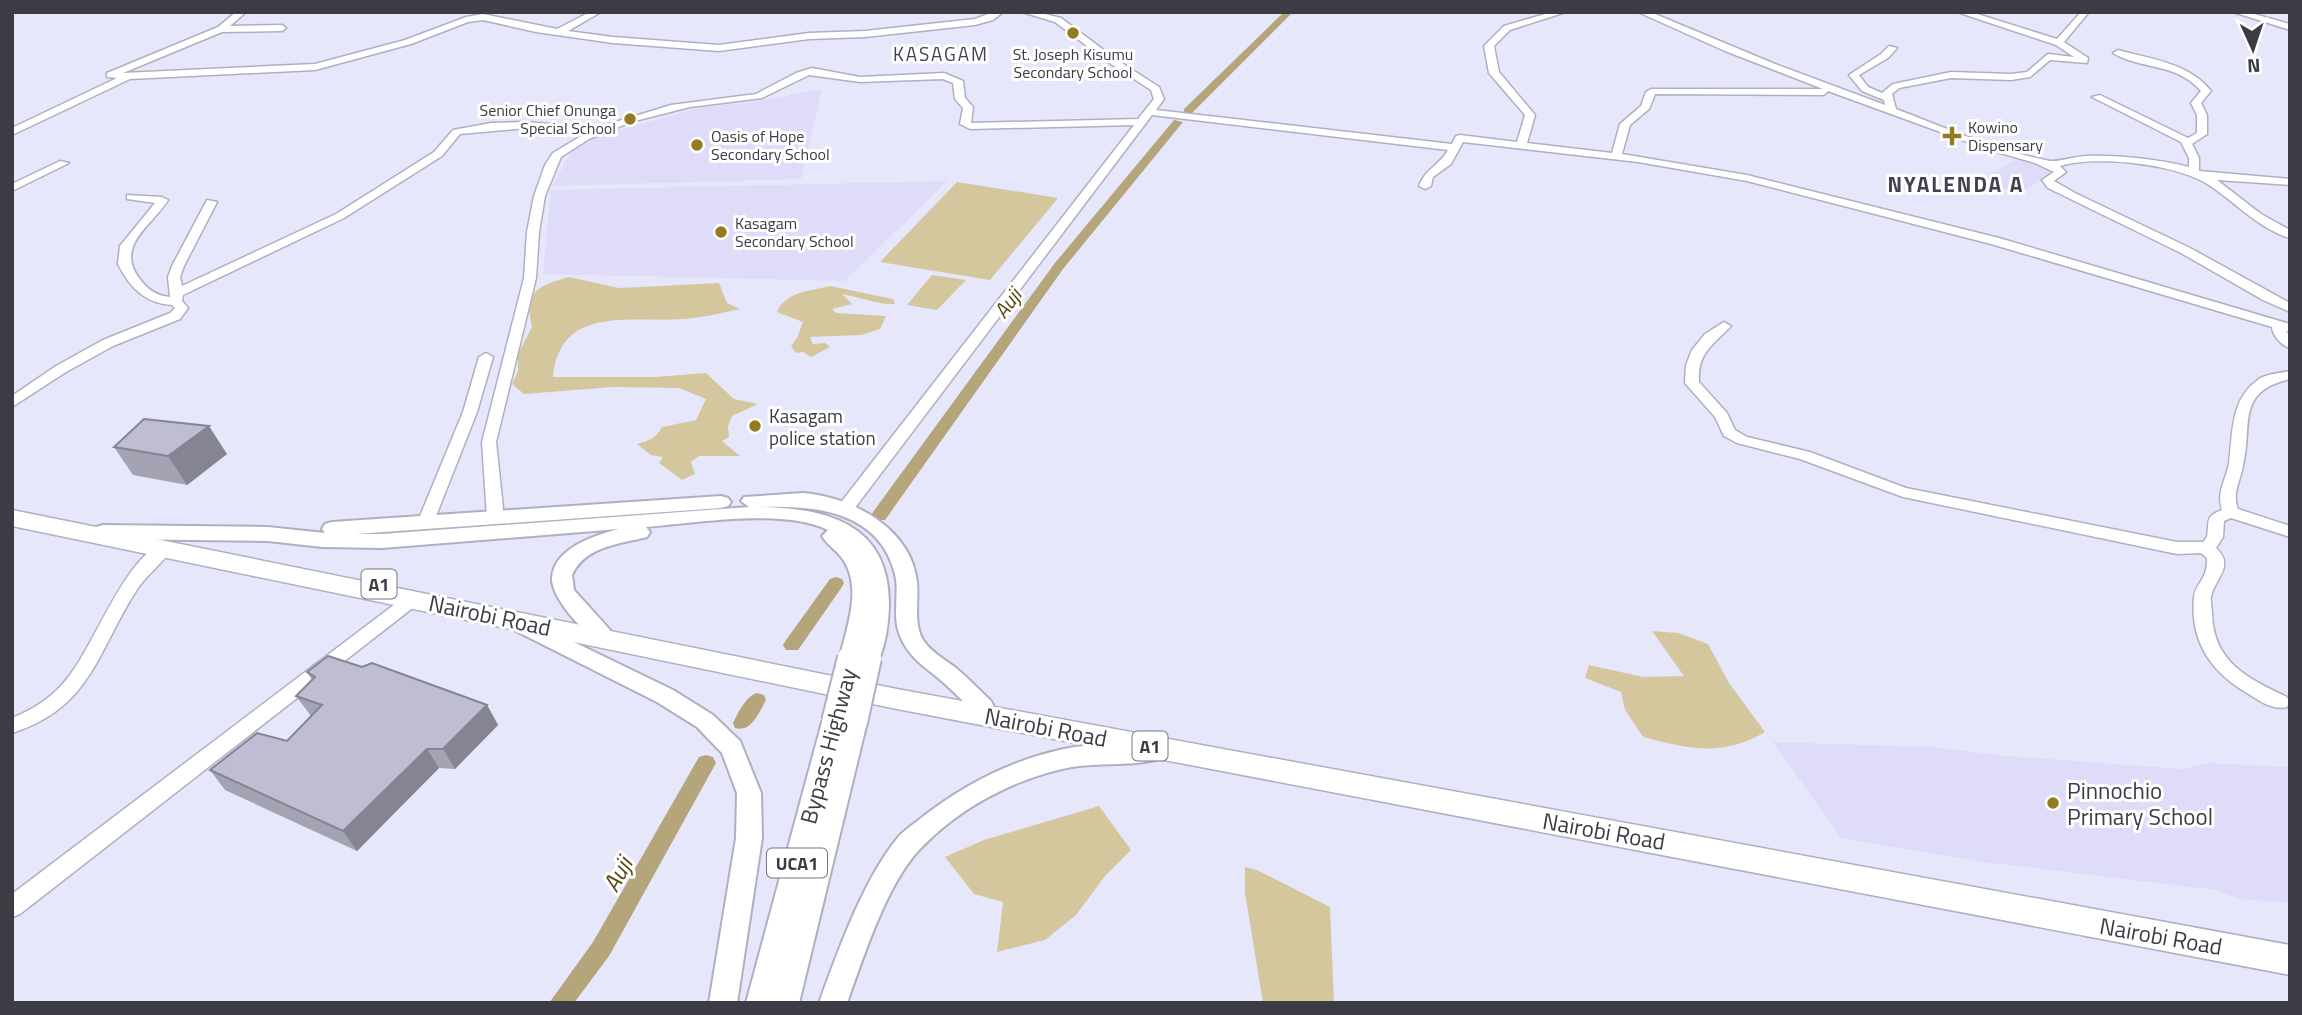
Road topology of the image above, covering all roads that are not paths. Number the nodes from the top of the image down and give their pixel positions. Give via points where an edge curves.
1 (242, 12) edge
2 (597, 12) edge
3 (999, 12) edge
4 (1026, 12) edge
5 (1562, 12) edge
6 (1642, 12) edge
7 (1961, 12) edge
8 (2085, 12) edge
9 (2237, 12) edge
10 (2282, 13) edge
11 (2290, 19) edge
12 (2290, 27) edge
13 (282, 28) dead end
14 (221, 29) junction
15 (559, 33) junction
16 (2059, 43) junction
17 (1892, 48) dead end
18 (2118, 53) dead end
19 (127, 77) junction
20 (1836, 91) junction
21 (2097, 97) dead end
22 (1890, 99) junction
23 (1892, 112) junction
24 (1146, 117) junction
25 (595, 131) junction
26 (12, 132) edge
27 (2188, 141) junction
28 (1521, 144) junction
29 (1453, 147) junction
30 (1616, 157) junction
31 (64, 163) dead end
32 (2052, 165) junction
33 (2199, 174) junction
34 (2290, 183) edge
35 (1425, 186) dead end
36 (12, 188) edge
37 (131, 197) dead end
38 (211, 202) dead end
39 (2290, 235) edge
40 (177, 297) junction
41 (2290, 308) edge
42 (1724, 326) dead end
43 (2284, 327) edge
44 (2290, 344) edge
45 (486, 357) dead end
46 (2290, 375) edge
47 (12, 403) edge
48 (845, 509) junction
49 (2231, 512) junction
50 (12, 513) edge
51 (495, 517) junction
52 (12, 518) edge
53 (426, 521) junction
54 (103, 532) junction
55 (2290, 532) edge
56 (268, 534) junction
57 (2206, 548) junction
58 (163, 550) junction
59 (413, 599) junction
60 (513, 621) junction
61 (599, 630) junction
62 (861, 654) junction
63 (2280, 702) dead end
64 (983, 707) junction
65 (844, 722) junction
66 (12, 726) edge
67 (1165, 749) junction
68 (12, 907) edge
69 (2290, 952) edge
70 (2290, 960) edge
71 (723, 1003) edge
72 (760, 1003) edge
73 (785, 1003) edge
74 (833, 1003) edge

1 - 14 street
2 - 15 street
3 - 15 street via 975,22 719,48
4 - 24 street via 1058,20 1147,82 1160,96
5 - 28 street via 1507,28 1489,46 1494,73 1530,115
6 - 20 street
7 - 16 street
8 - 16 street via 2079,26 2065,33
9 - 12 street
10 - 11 street
13 - 14 street
14 - 19 street via 110,75
15 - 19 street via 474,18 315,67
16 - 22 street via 2085,60 2046,57 2030,74 2018,76 1929,78 1889,90
17 - 22 street via 1854,75 1865,89
18 - 27 street via 2202,83 2206,91 2196,103 2204,128
19 - 26 street
20 - 23 street
20 - 30 street via 1654,91 1645,107 1625,124
21 - 27 street
22 - 23 street
23 - 32 street
24 - 25 street via 970,126 965,124 968,107 960,99 958,81 944,76 869,80 812,71 755,97 693,104
24 - 29 street
24 - 48 street
25 - 40 street via 515,125 457,132 438,154 340,216
25 - 51 street via 557,156 543,184 533,223 530,278 489,442
27 - 33 street
28 - 29 street via 1460,138
28 - 30 street
29 - 35 street via 1447,162 1428,176
30 - 43 street via 1747,177 1995,241
31 - 36 street
32 - 33 street via 2068,159 2096,159 2157,164
32 - 41 street via 2061,172 2048,180 2052,186 2205,260 2252,291
33 - 34 street
33 - 39 street
37 - 40 street via 162,202 127,246 124,265 153,298
38 - 40 street via 174,277
40 - 47 street via 182,308 175,316 61,369
42 - 57 street via 1698,350 1691,378 1696,391 1735,436 1818,459 1903,492 2177,548
43 - 44 street via 2279,332
45 - 53 street via 470,412
46 - 49 street via 2265,381 2247,398 2228,488
48 - 51 main road via 810,500
48 - 64 main road via 875,528 900,561 906,577 906,621 921,654
49 - 55 street
49 - 57 street via 2216,518 2216,537
50 - 54 highway, Nairobi Road / A1
51 - 53 main road
52 - 58 highway, Nairobi Road / A1
53 - 56 main road
54 - 56 main road
54 - 61 highway, Nairobi Road / A1
56 - 62 main road via 382,541 745,513 804,516 848,533 868,550 877,573 878,621
57 - 63 street via 2215,556 2216,572 2202,597 2205,639 2242,684
58 - 59 highway, Nairobi Road / A1
58 - 66 street via 143,566 127,588 93,654 63,696
59 - 60 highway, Nairobi Road / A1
59 - 68 street
60 - 67 highway, Nairobi Road / A1
60 - 71 main road via 665,696 705,721 732,748 749,793 749,838
61 - 62 main road via 568,596 562,573 570,561 602,539 769,524 812,529 833,536 850,550 862,576
61 - 64 highway, Nairobi Road / A1
62 - 65 main road, Bypass Highway, bridge
64 - 69 highway, Nairobi Road / A1 via 1370,783 1695,839 2006,903
65 - 72 main road, Bypass Highway / UCA1
65 - 73 main road, Bypass Highway / UCA1
67 - 70 highway, Nairobi Road / A1
67 - 74 main road via 1066,758 1031,767 994,782 954,807 909,842 884,880

